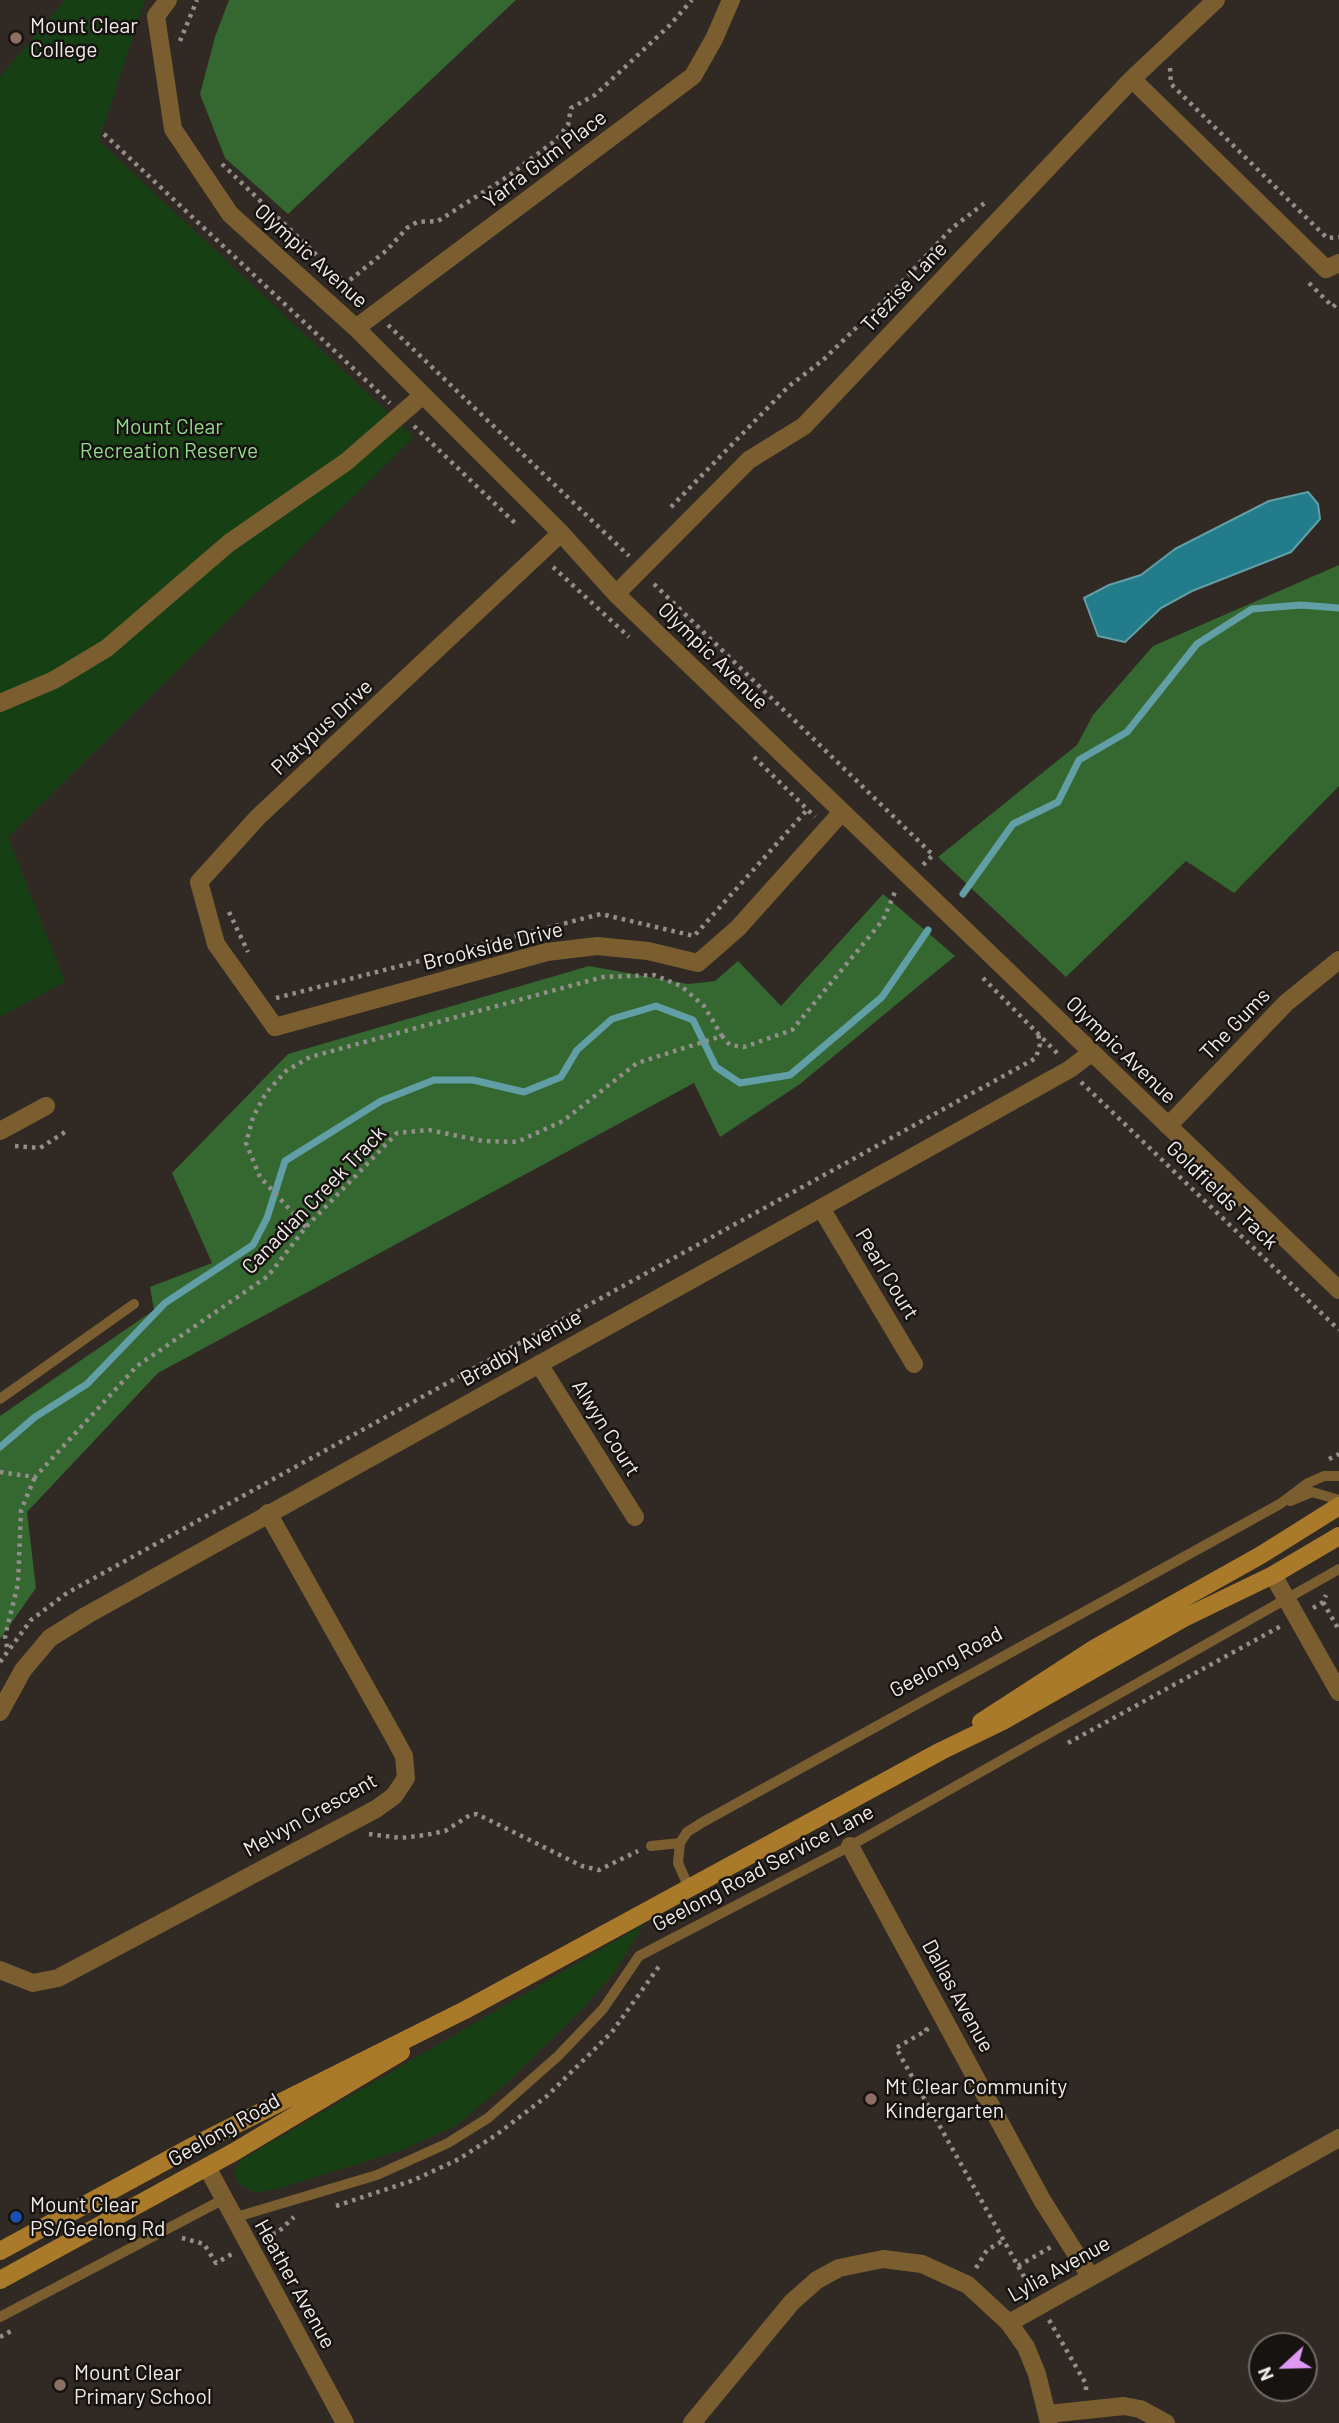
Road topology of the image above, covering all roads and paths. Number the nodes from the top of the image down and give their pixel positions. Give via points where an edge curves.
1 (168, 0) edge
2 (692, 0) edge
3 (731, 0) edge
4 (1216, 0) edge
5 (1132, 79) junction
6 (1171, 84) dead end
7 (104, 134) dead end
8 (217, 159) dead end
9 (988, 201) dead end
10 (1339, 237) edge
11 (1339, 263) edge
12 (350, 280) dead end
13 (357, 294) dead end
14 (382, 319) dead end
15 (356, 328) junction
16 (423, 396) junction
17 (402, 414) junction
18 (664, 515) dead end
19 (516, 524) dead end
20 (561, 533) junction
21 (636, 544) dead end
22 (627, 554) junction
23 (551, 566) dead end
24 (645, 575) junction
25 (616, 594) junction
26 (621, 630) dead end
27 (0, 703) edge
28 (842, 812) junction
29 (923, 865) dead end
30 (895, 891) dead end
31 (226, 905) dead end
32 (250, 956) dead end
33 (1339, 960) edge
34 (243, 983) joint
35 (1037, 1031) dead end
36 (722, 1036) junction
37 (1091, 1053) junction
38 (1083, 1083) dead end
39 (46, 1106) dead end
40 (1168, 1126) junction
41 (0, 1131) edge
42 (65, 1132) dead end
43 (11, 1146) dead end
44 (821, 1208) junction
45 (306, 1227) junction
46 (1339, 1290) edge
47 (134, 1304) dead end
48 (1339, 1330) edge
49 (539, 1364) junction
50 (914, 1364) dead end
51 (0, 1399) edge
52 (0, 1472) edge
53 (1339, 1475) edge
54 (35, 1477) junction
55 (1339, 1500) edge
56 (1280, 1504) junction
57 (1339, 1506) edge
58 (268, 1514) junction
59 (635, 1517) dead end
60 (1339, 1536) edge
61 (1261, 1555) junction
62 (1339, 1569) edge
63 (1273, 1575) junction
64 (1329, 1588) dead end
65 (1287, 1598) junction
66 (1323, 1602) junction
67 (1297, 1617) junction
68 (1339, 1630) edge
69 (7, 1648) junction
70 (0, 1662) edge
71 (1339, 1692) edge
72 (0, 1712) edge
73 (1065, 1745) dead end
74 (941, 1751) junction
75 (353, 1821) junction
76 (680, 1843) junction
77 (651, 1846) joint
78 (850, 1846) junction
79 (689, 1888) junction
80 (664, 1961) dead end
81 (0, 1970) edge
82 (466, 2010) junction
83 (927, 2030) dead end
84 (1339, 2138) edge
85 (195, 2145) junction
86 (207, 2167) junction
87 (223, 2199) junction
88 (332, 2207) dead end
89 (301, 2215) dead end
90 (233, 2218) junction
91 (170, 2244) dead end
92 (248, 2246) junction
93 (0, 2251) edge
94 (1090, 2276) junction
95 (0, 2280) edge
96 (1040, 2305) junction
97 (0, 2318) edge
98 (1009, 2323) junction
99 (23, 2325) dead end
100 (0, 2337) edge
101 (1088, 2409) junction
102 (1049, 2419) edge
103 (345, 2423) edge
104 (692, 2423) edge
105 (1166, 2423) edge

1 - 15 street, Olympic Avenue via 156,16 173,129 230,214
2 - 12 path via 595,95 571,108 568,125 556,140 438,221 417,222 407,228
3 - 15 street, Yarra Gum Place via 694,76
4 - 5 street, Trezise Lane
5 - 11 street via 1326,269
5 - 24 street, Trezise Lane via 804,426 749,460
6 - 10 path via 1327,238
7 - 17 path
8 - 13 path
9 - 18 path via 952,228 888,298 788,387
14 - 22 path
15 - 16 street, Olympic Avenue
16 - 17 street
16 - 20 street, Olympic Avenue
17 - 19 path
17 - 27 street via 346,462 229,543 107,648 54,680
20 - 25 street, Olympic Avenue
20 - 34 street, Platypus Drive via 268,808 199,882 216,944
21 - 22 path
22 - 24 path
23 - 26 path
24 - 25 street, Trezise Lane
24 - 29 path via 933,855
25 - 28 street, Olympic Avenue
28 - 34 street, Brookside Drive via 738,928 698,963 648,951 597,946 547,952 275,1027
28 - 37 street, Olympic Avenue
30 - 36 path via 883,920 792,1030 744,1047 730,1045
31 - 32 path
33 - 40 street, The Gums via 1286,1003
35 - 69 path via 1040,1045 1036,1058 66,1593 31,1619
36 - 45 path, Canadian Creek Track via 637,1063 563,1121 517,1142 429,1130 397,1133
36 - 45 path via 704,1006 681,986 654,975 603,977 310,1057 286,1071 266,1093 253,1116 246,1143 260,1177
37 - 40 street, Olympic Avenue
37 - 44 street, Bradby Avenue
38 - 48 path, Goldfields Track
39 - 41 street
40 - 46 street, Olympic Avenue
42 - 43 path via 40,1148
44 - 49 street, Bradby Avenue
44 - 50 street, Pearl Court
45 - 54 path, Canadian Creek Track via 268,1276 137,1366
47 - 51 lane
49 - 58 street, Bradby Avenue
49 - 59 street, Alwyn Court
52 - 54 path
53 - 56 lane, Geelong Road via 1319,1478
54 - 69 path, Canadian Creek Track via 20,1510 18,1584 5,1636
55 - 56 lane, Geelong Road via 1312,1492
56 - 76 lane, Geelong Road via 704,1822 687,1832
57 - 61 main road, Geelong Road
58 - 72 street, Bradby Avenue via 50,1639 23,1670
58 - 75 street, Melvyn Crescent via 404,1756 406,1778 394,1796
60 - 63 main road, Geelong Road
61 - 63 main road
61 - 74 main road, Geelong Road via 1095,1648
62 - 65 lane, Geelong Road Service Lane
63 - 65 street
63 - 74 main road, Geelong Road via 1184,1618
64 - 66 path
65 - 67 street
65 - 78 lane, Geelong Road Service Lane
66 - 67 path
66 - 68 path
67 - 71 street
67 - 73 path
69 - 70 path
74 - 79 main road, Geelong Road
75 - 77 path via 358,1830 401,1838 445,1831 477,1814 599,1870
75 - 81 street, Melvyn Crescent via 58,1978 33,1983
76 - 77 lane
76 - 79 lane via 678,1863
78 - 90 lane, Geelong Road Service Lane via 639,1956 603,2009 558,2056 488,2118 448,2143 377,2175
78 - 94 street, Dallas Avenue via 1042,2200
79 - 82 main road, Geelong Road
80 - 88 path via 612,2032 547,2096 496,2135 414,2180
82 - 85 main road, Geelong Road
82 - 86 main road, Geelong Road via 358,2080
83 - 96 path via 896,2048
84 - 94 street, Lylia Avenue
85 - 86 main road
85 - 93 main road, Geelong Road
86 - 87 street, Heather Avenue
86 - 95 main road, Geelong Road
87 - 90 street, Heather Avenue
87 - 97 lane
89 - 92 path
90 - 92 street, Heather Avenue
91 - 92 path via 181,2238 200,2242 216,2263
92 - 103 street, Heather Avenue
94 - 96 street, Lylia Avenue
96 - 98 street, Lylia Avenue
96 - 101 path via 1086,2384
98 - 102 street via 1030,2356
98 - 104 street, Lylia Avenue via 981,2295 938,2270 895,2259 851,2264 827,2274 799,2295
99 - 100 path
101 - 102 street
101 - 105 street via 1132,2407

